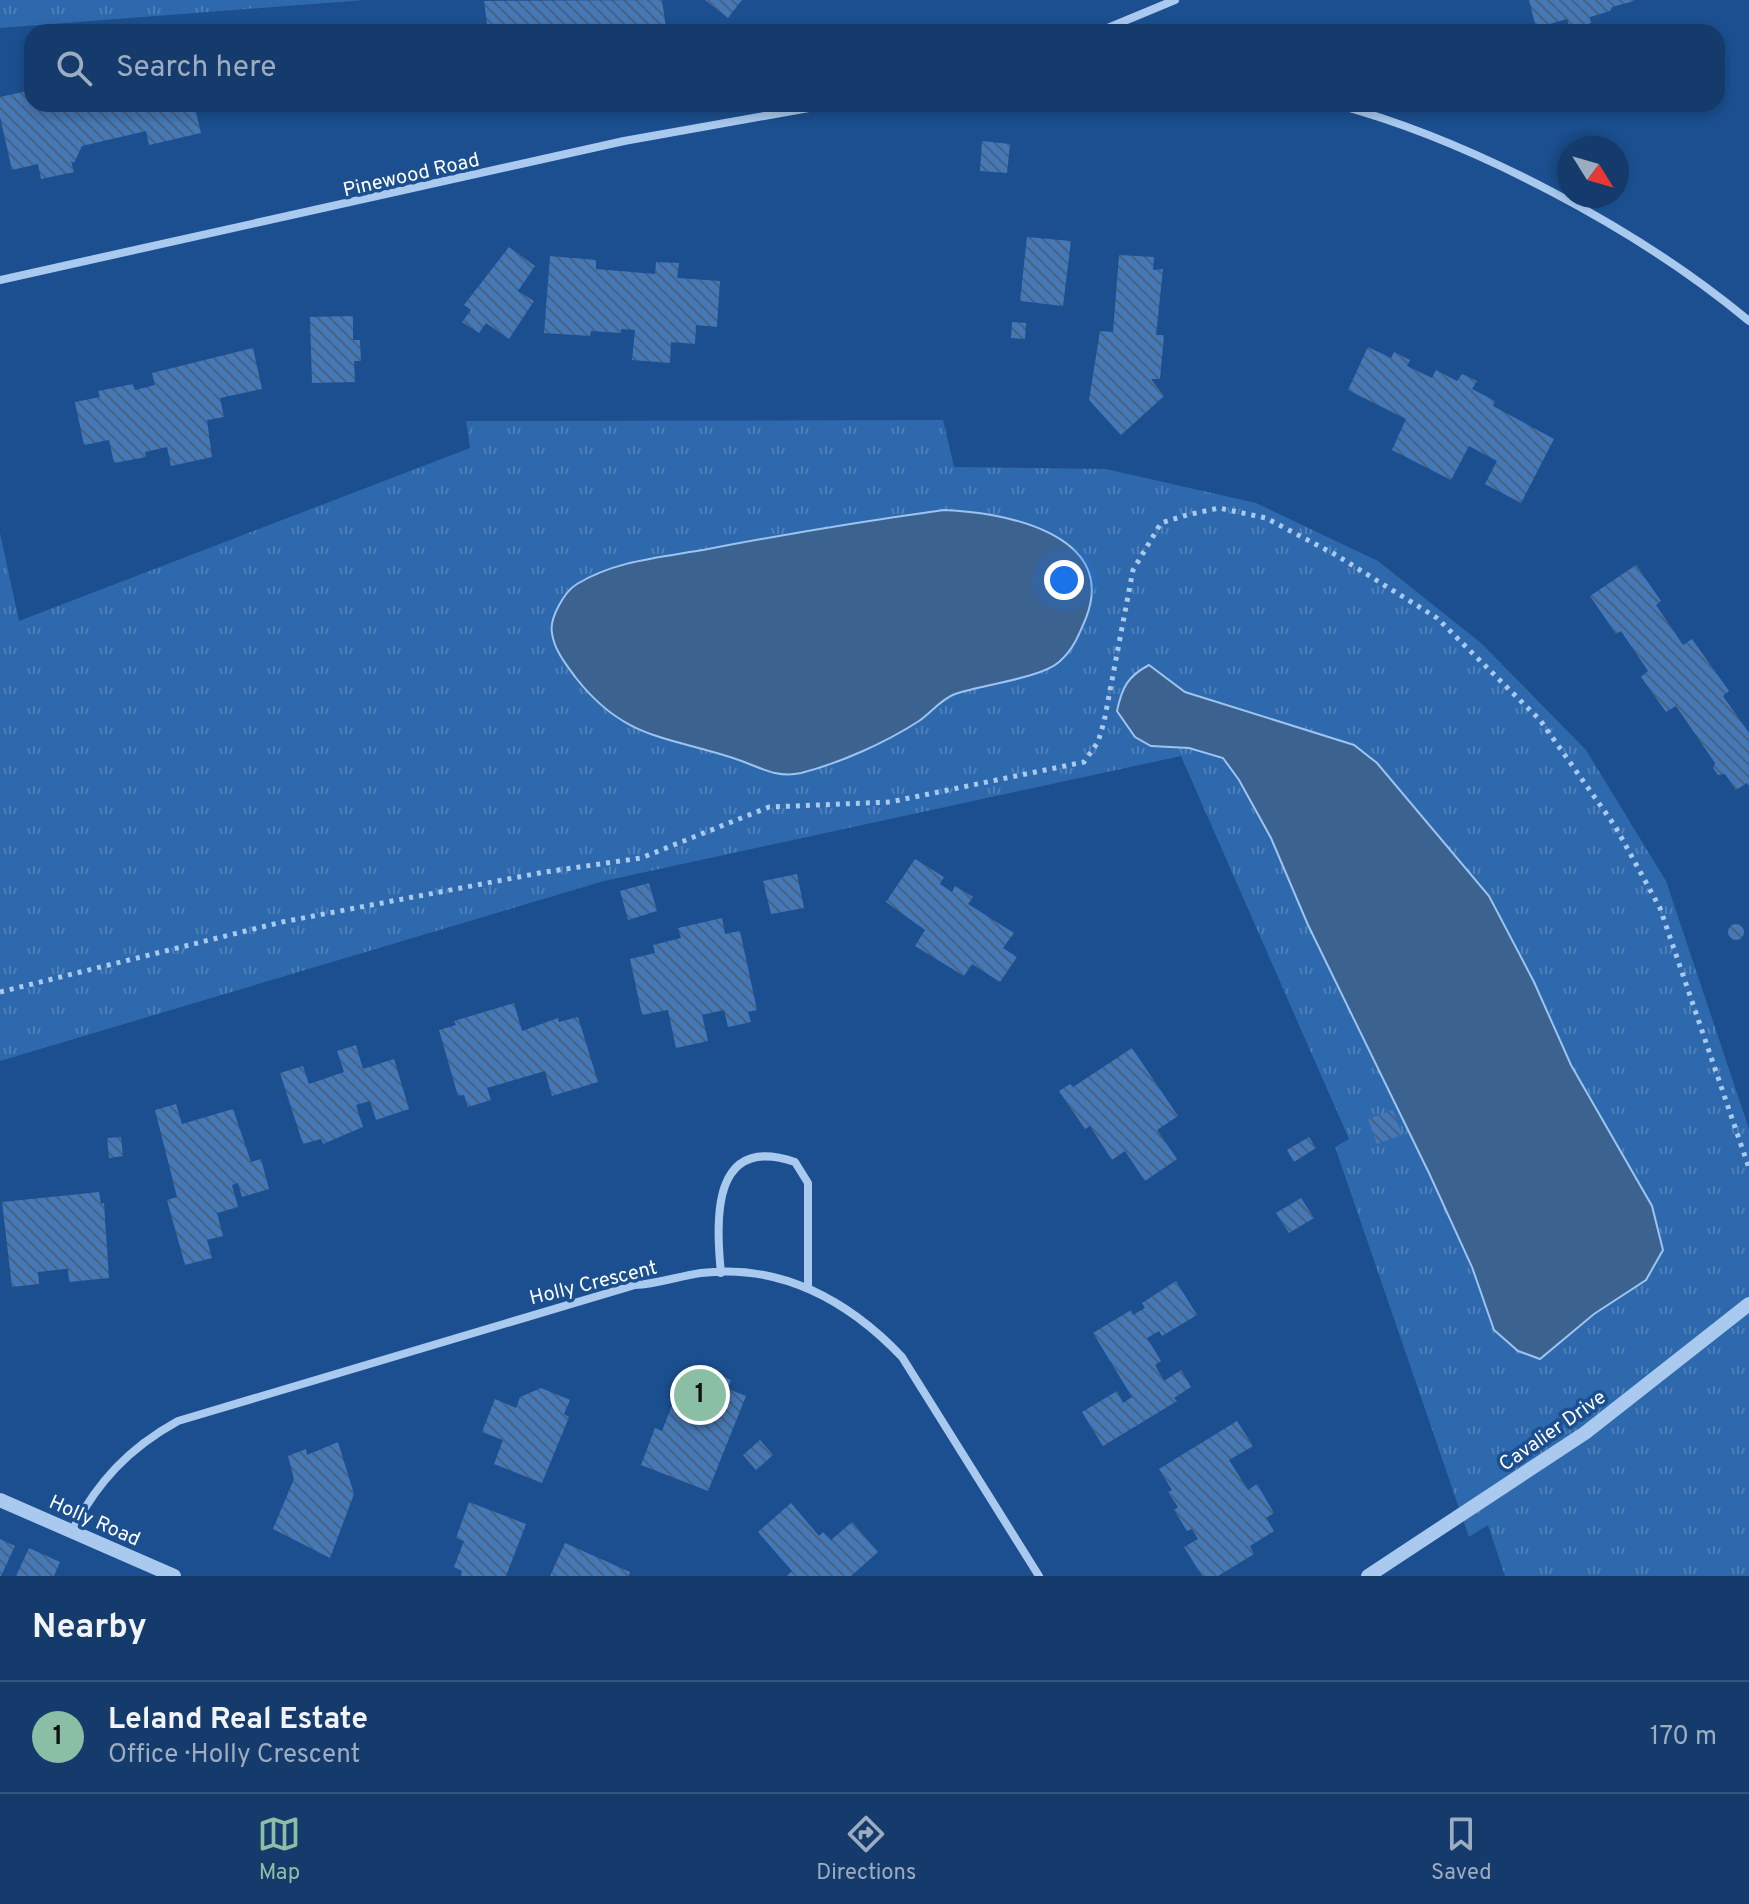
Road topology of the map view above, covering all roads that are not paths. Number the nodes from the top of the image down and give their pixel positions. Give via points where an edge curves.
1 (1175, 0) edge
2 (1117, 24) edge
3 (786, 112) edge
4 (1366, 112) edge
5 (0, 280) edge
6 (1749, 321) edge
7 (721, 1273) junction
8 (808, 1288) junction
9 (1749, 1304) edge
10 (0, 1500) edge
11 (72, 1531) junction
12 (174, 1576) edge
13 (1039, 1576) edge
14 (1368, 1576) edge

1 - 2 street
3 - 5 street, Pinewood Road via 624,141
4 - 6 street via 1459,147 1602,221 1703,283
7 - 8 street, Holly Crescent via 750,1273
7 - 8 street via 719,1208 726,1178 746,1160 770,1154 795,1162 808,1183
7 - 11 street, Holly Crescent via 635,1285 178,1421 149,1437 113,1468
8 - 13 street, Holly Crescent via 873,1326 902,1357
9 - 14 street, Cavalier Drive via 1585,1433
10 - 11 street, Holly Road
11 - 12 street, Holly Road

